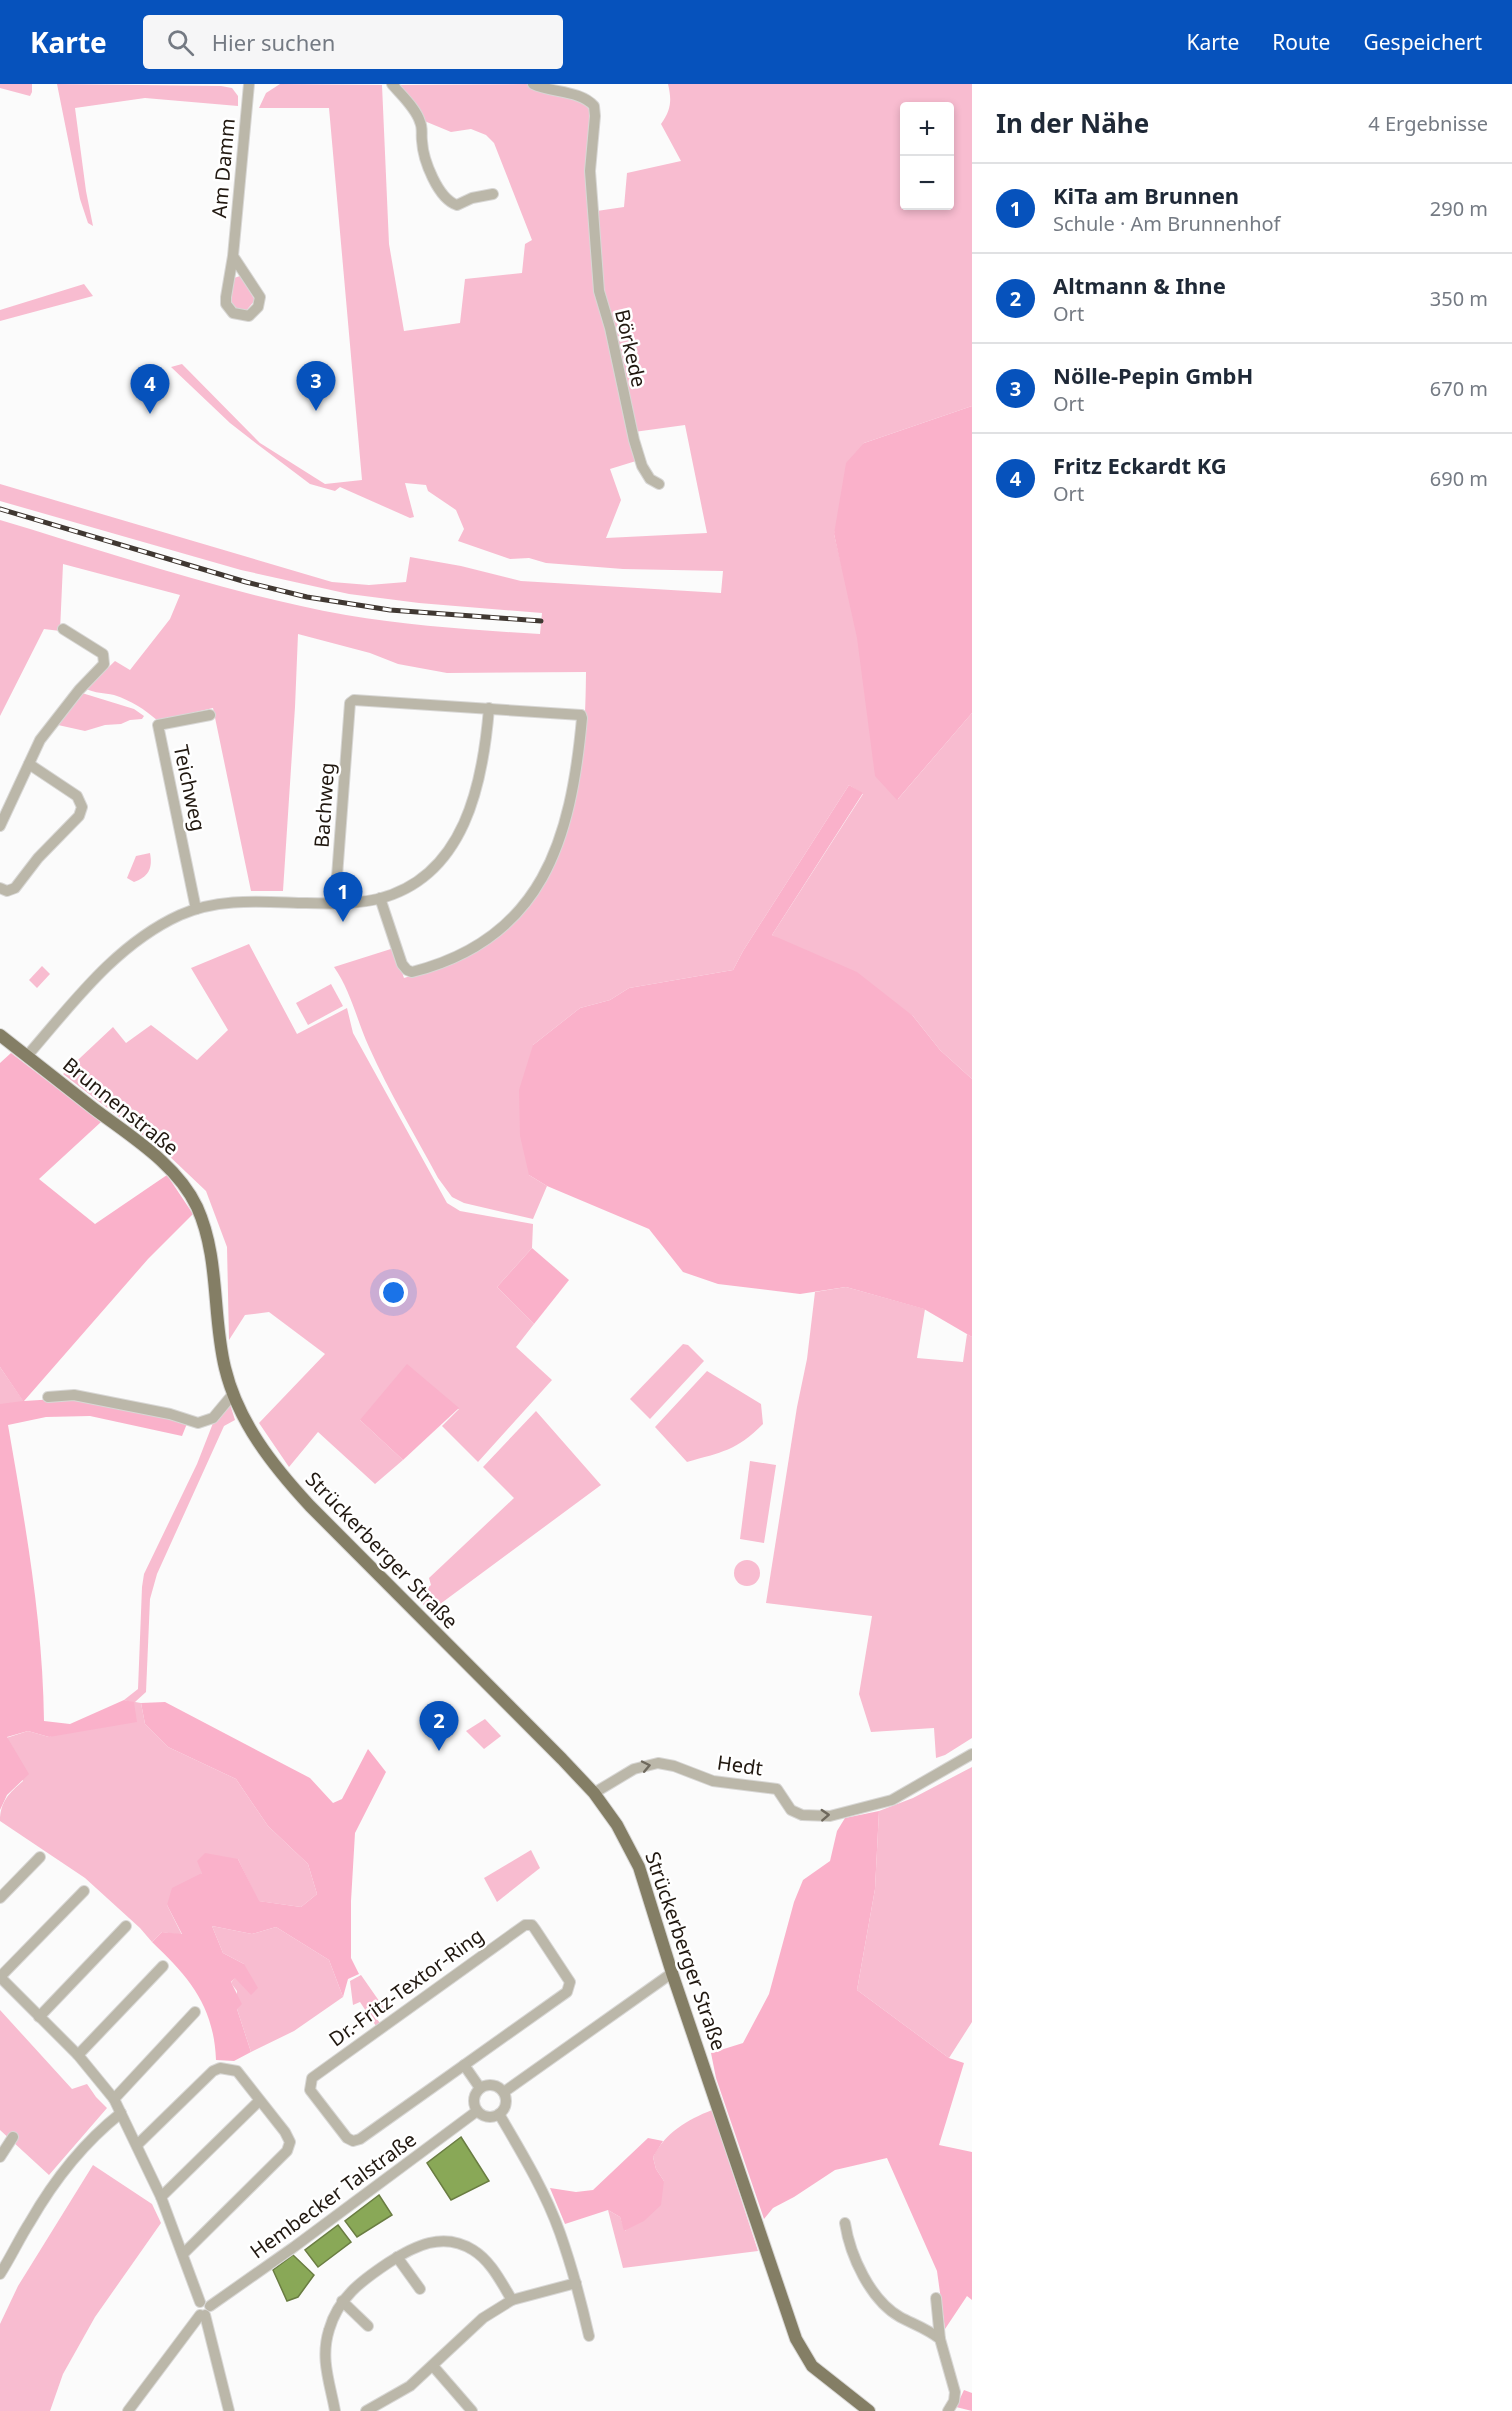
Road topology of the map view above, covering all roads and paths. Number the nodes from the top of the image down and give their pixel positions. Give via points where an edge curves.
1 (249, 84) edge
2 (392, 84) edge
3 (533, 84) edge
4 (493, 194) dead end
5 (233, 256) junction
6 (659, 484) dead end
7 (63, 629) dead end
8 (489, 708) junction
9 (210, 715) dead end
10 (29, 764) junction
11 (0, 826) edge
12 (0, 888) edge
13 (380, 898) junction
14 (335, 903) junction
15 (196, 909) junction
16 (0, 1035) edge
17 (27, 1056) junction
18 (202, 1221) joint
19 (233, 1394) junction
20 (48, 1397) dead end
21 (972, 1754) edge
22 (594, 1793) junction
23 (40, 1857) dead end
24 (84, 1891) dead end
25 (0, 1898) edge
26 (126, 1926) dead end
27 (163, 1966) dead end
28 (672, 1973) junction
29 (0, 1977) edge
30 (195, 2012) dead end
31 (39, 2017) junction
32 (78, 2055) junction
33 (464, 2065) junction
34 (480, 2088) junction
35 (504, 2092) junction
36 (114, 2099) junction
37 (259, 2101) junction
38 (477, 2111) junction
39 (121, 2113) junction
40 (499, 2114) junction
41 (13, 2137) dead end
42 (137, 2145) junction
43 (0, 2157) edge
44 (160, 2197) junction
45 (845, 2223) dead end
46 (183, 2254) junction
47 (397, 2258) junction
48 (0, 2274) edge
49 (576, 2283) junction
50 (420, 2289) dead end
51 (936, 2298) dead end
52 (512, 2300) junction
53 (342, 2301) junction
54 (204, 2309) junction
55 (368, 2326) dead end
56 (589, 2336) dead end
57 (940, 2339) junction
58 (433, 2366) junction
59 (128, 2411) edge
60 (229, 2411) edge
61 (335, 2411) edge
62 (366, 2411) edge
63 (472, 2411) edge
64 (869, 2411) edge
65 (948, 2411) edge

1 - 5 street, Am Damm
2 - 4 street via 418,116 425,160 452,204 457,206
3 - 6 street, Börkede via 583,97 594,106 590,171 599,291 642,466 650,479
5 - 5 street, Am Damm via 226,304 233,314 249,316 258,307 260,297
7 - 10 street via 103,654 105,661 40,740
8 - 13 street via 481,773 461,831 441,859 418,880
8 - 13 street via 576,713 582,718 567,818 539,885 489,938 446,962 412,972 402,964
8 - 14 street, Bachweg via 354,700 350,703
9 - 15 street, Teichweg via 158,725
10 - 11 street
10 - 12 street via 77,796 82,807 15,888
13 - 14 street
14 - 15 street via 232,902
15 - 17 street via 173,918 133,943 81,992
16 - 17 main road, Brunnenstraße
17 - 18 main road, Brunnenstraße via 178,1178
18 - 19 main road, Strückerberger Straße via 214,1273 225,1367
19 - 20 street via 213,1418 198,1423 74,1395
19 - 22 main road, Strückerberger Straße via 254,1436 292,1486
22 -> 21 street, Hedt via 634,1769 658,1764 713,1780 777,1789 791,1810 802,1815 830,1816 892,1800
22 - 28 main road, Strückerberger Straße via 610,1813 639,1867
23 - 25 street
24 - 29 street
26 - 31 street
27 - 32 street
28 - 35 street
28 - 64 main road, Strückerberger Straße via 796,2339 812,2366
29 - 31 street
30 - 36 street
31 - 32 street
32 - 36 street
33 - 33 street, Dr.-Fritz-Textor-Ring via 569,1989 570,1982 532,1925 520,1926 315,2076 309,2086 345,2136 353,2141
33 - 34 street
34 - 35 street via 495,2085
34 - 38 street via 473,2100
35 - 40 street via 506,2103
36 - 39 street
37 - 42 street via 237,2071 220,2068
37 - 44 street
37 - 46 street via 285,2132 290,2142 287,2151
38 - 40 street via 486,2117
38 - 54 street, Hembecker Talstraße
39 - 42 street
39 - 48 street via 97,2132 62,2174
40 - 49 street via 545,2196
41 - 43 street
42 - 44 street
44 - 46 street
45 - 57 street via 858,2265 879,2300 898,2316
46 - 54 street
47 - 50 street
47 - 52 street via 424,2243 451,2241 484,2258
47 - 53 street via 352,2288
49 - 52 street
49 - 56 street
51 - 57 street
52 - 58 street via 483,2318
53 - 55 street
53 - 61 street via 328,2332 324,2360
54 - 59 street, Hembecker Talstraße
54 - 60 street
57 - 65 street via 955,2392
58 - 62 street via 410,2386
58 - 63 street

